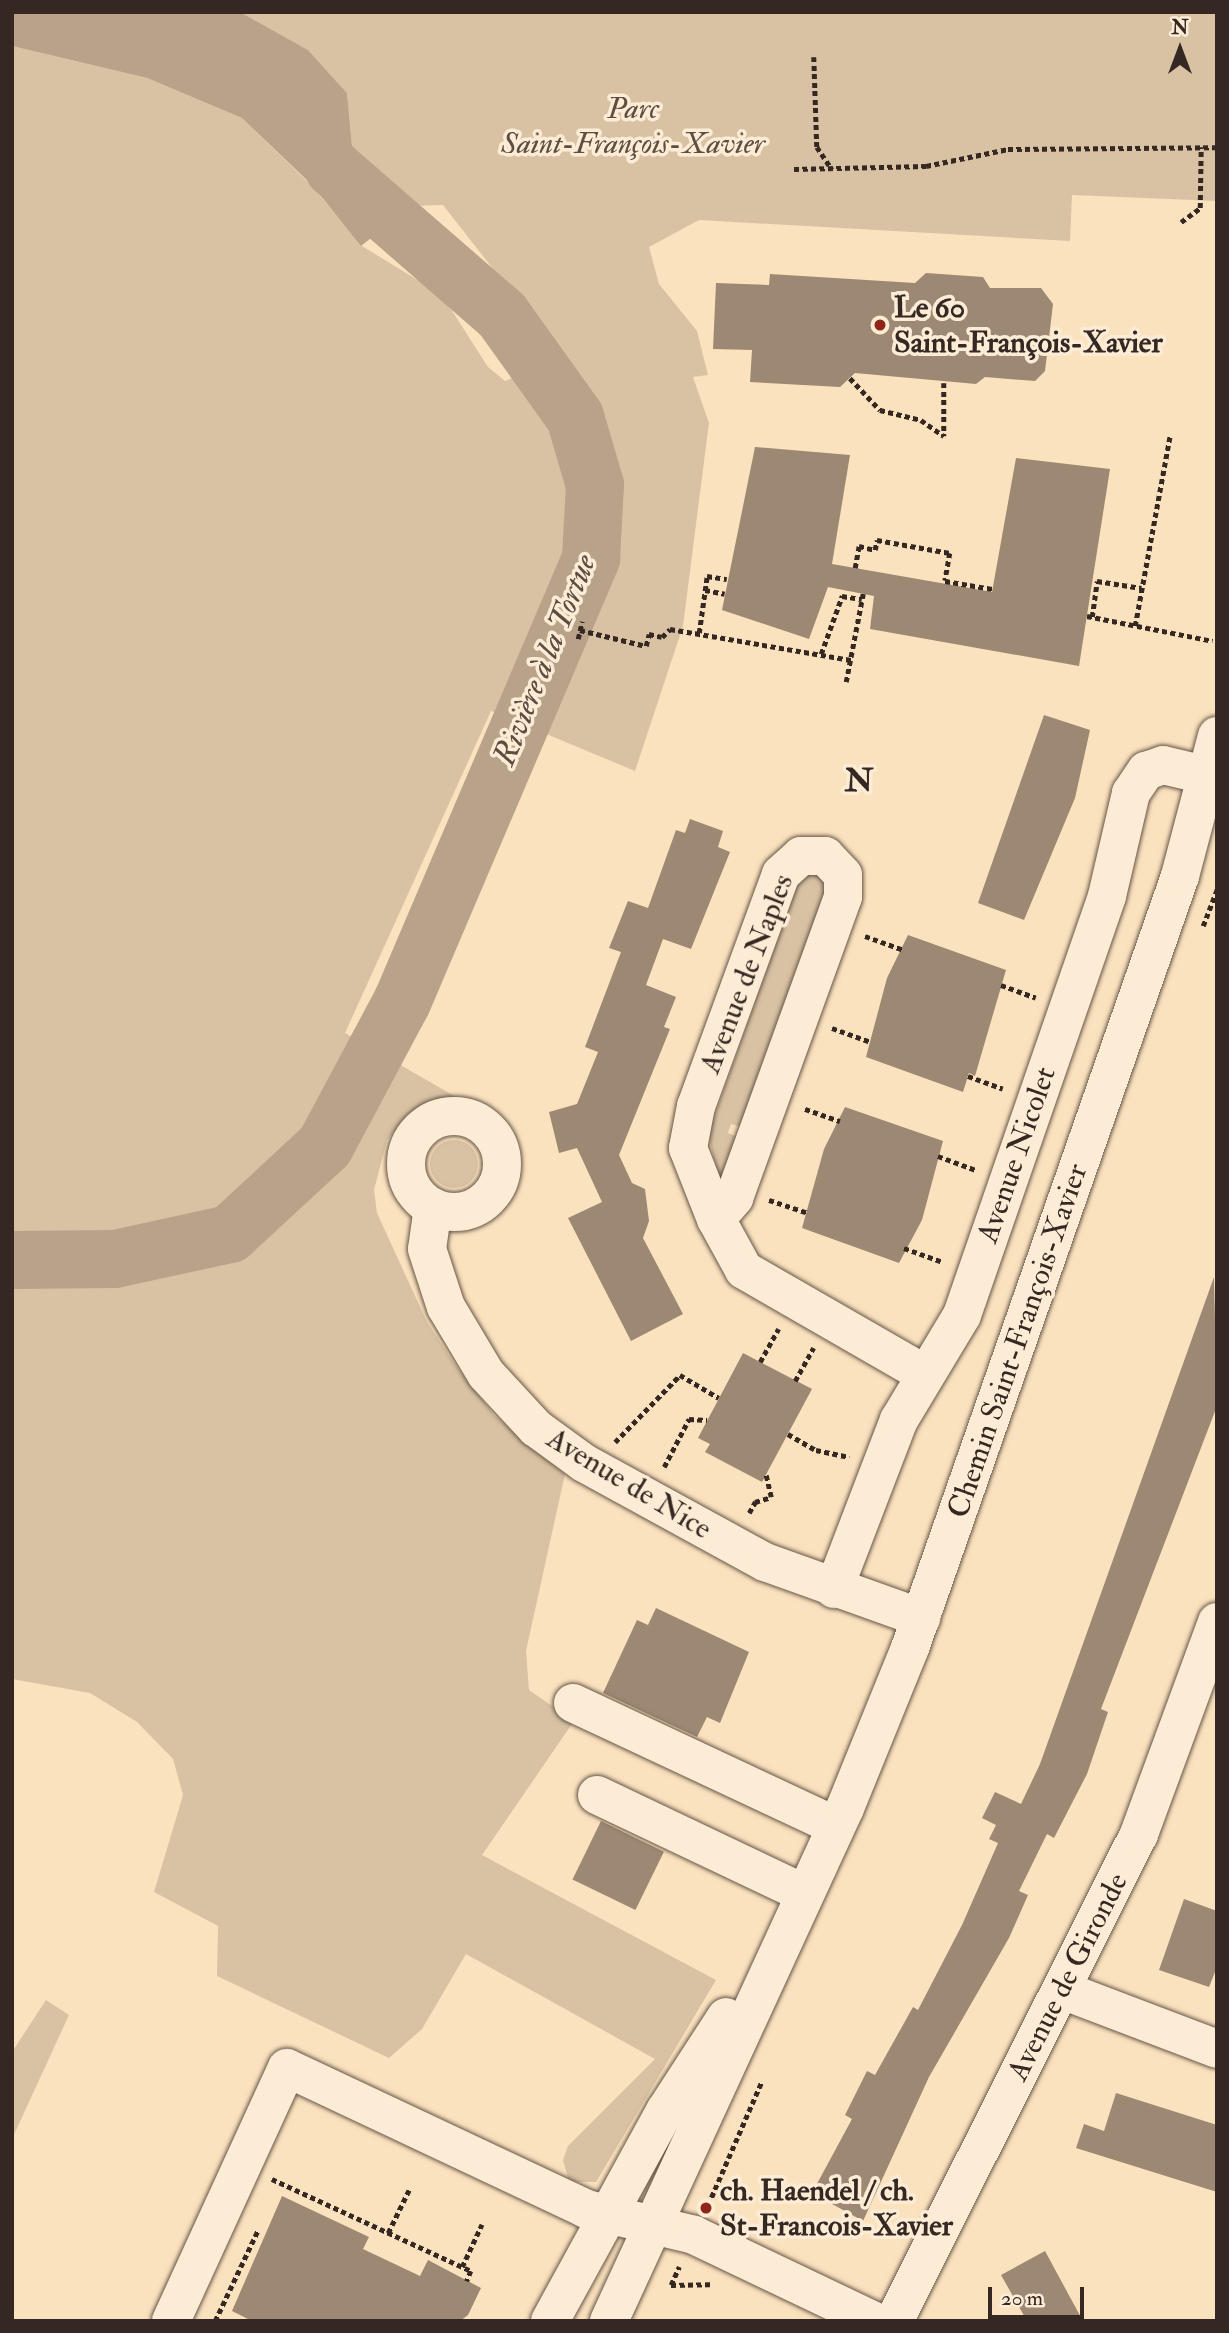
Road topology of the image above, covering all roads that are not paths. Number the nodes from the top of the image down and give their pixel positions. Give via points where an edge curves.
1 (1217, 736) edge
2 (1213, 777) edge
3 (433, 1207) dead end
4 (716, 1219) junction
5 (925, 1374) junction
6 (834, 1589) junction
7 (921, 1618) junction
8 (1217, 1622) edge
9 (573, 1703) dead end
10 (597, 1795) dead end
11 (836, 1826) junction
12 (803, 1894) junction
13 (782, 1932) junction
14 (1062, 1990) junction
15 (1217, 2049) edge
16 (608, 2212) junction
17 (654, 2223) junction
18 (171, 2321) edge
19 (550, 2321) edge
20 (609, 2321) edge
21 (874, 2321) edge
22 (894, 2321) edge

1 - 2 street, Chemin Saint-François-Xavier
2 - 5 street, Avenue Nicolet via 1163,765 1146,771 1131,793 1107,896 962,1315
2 - 7 street, Chemin Saint-François-Xavier
3 - 6 street, Avenue de Nice via 428,1257 468,1348 531,1424 648,1499 733,1545
4 - 4 street, Avenue de Naples via 734,1198 843,897 844,875 825,856 801,856 781,874 689,1128 690,1160
4 - 5 street, Avenue de Naples via 754,1277
5 - 6 street, Avenue Nicolet via 879,1468
6 - 7 street, Avenue de Nice
7 - 11 street, Chemin Saint-François-Xavier
8 - 14 street, Avenue de Gironde via 1139,1834
9 - 11 street
10 - 12 street
11 - 12 street, Chemin Saint-François-Xavier
12 - 13 street, Chemin Saint-François-Xavier
13 - 16 street, Chemin Saint-François-Xavier via 684,2080
13 - 17 street, Chemin Saint-François-Xavier
14 - 15 street
14 - 22 street, Avenue de Gironde
16 - 17 street
16 - 18 street via 575,2204 287,2068
16 - 19 street, Chemin Saint-François-Xavier
17 - 20 street, Chemin Saint-François-Xavier
17 - 21 street via 711,2242

